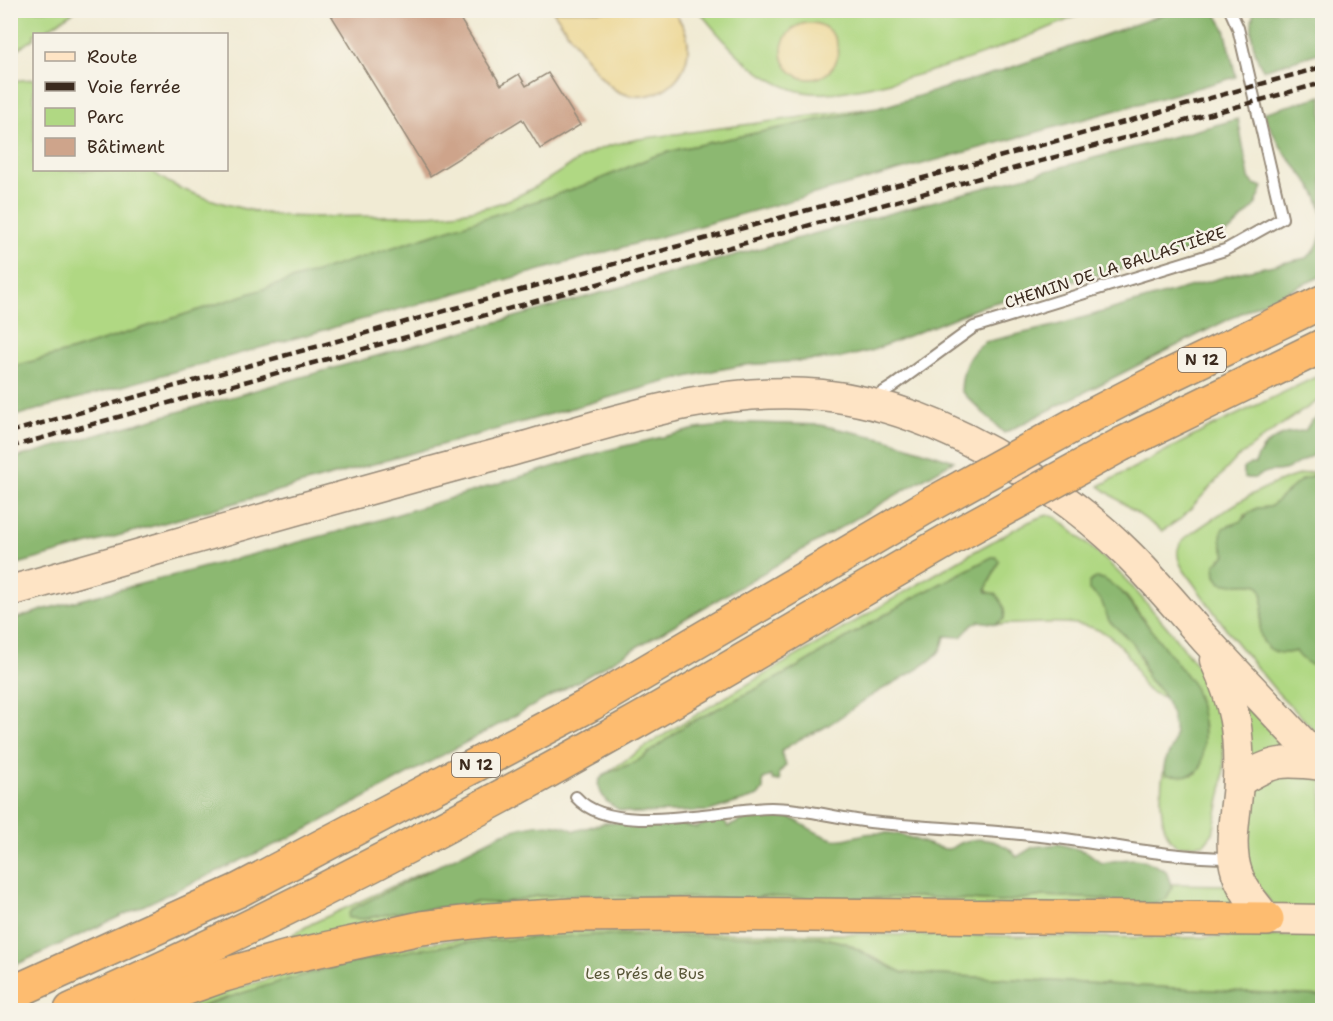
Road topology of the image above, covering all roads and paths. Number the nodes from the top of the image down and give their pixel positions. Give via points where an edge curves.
1 (1230, 10) edge
2 (1323, 302) edge
3 (1323, 346) edge
4 (867, 401) junction
5 (10, 591) edge
6 (1206, 641) junction
7 (1323, 764) edge
8 (1238, 782) junction
9 (576, 797) dead end
10 (1234, 858) junction
11 (1268, 919) junction
12 (1323, 920) edge
13 (10, 994) edge
14 (105, 995) junction
15 (71, 1011) edge

1 - 4 lane, CHEMIN DE LA BALLASTIÈRE via 1238,28 1282,218 1225,250 974,327
2 - 13 highway, N 12, bridge via 1083,420 926,507 580,710 239,890
3 - 14 highway, N 12, bridge via 1122,444 411,846
4 - 5 street via 773,393 738,395 671,408
4 - 6 street via 929,422 1039,482 1124,550
6 - 7 street
6 - 8 street via 1234,710
7 - 8 street via 1274,763
8 - 10 street
9 - 10 lane via 595,811 618,816 696,817 773,808 869,822 1064,839 1195,858
10 - 11 street via 1243,885
11 - 12 street
11 - 14 highway via 672,914 489,920 421,928 288,957 139,1005
14 - 15 highway, N 12

